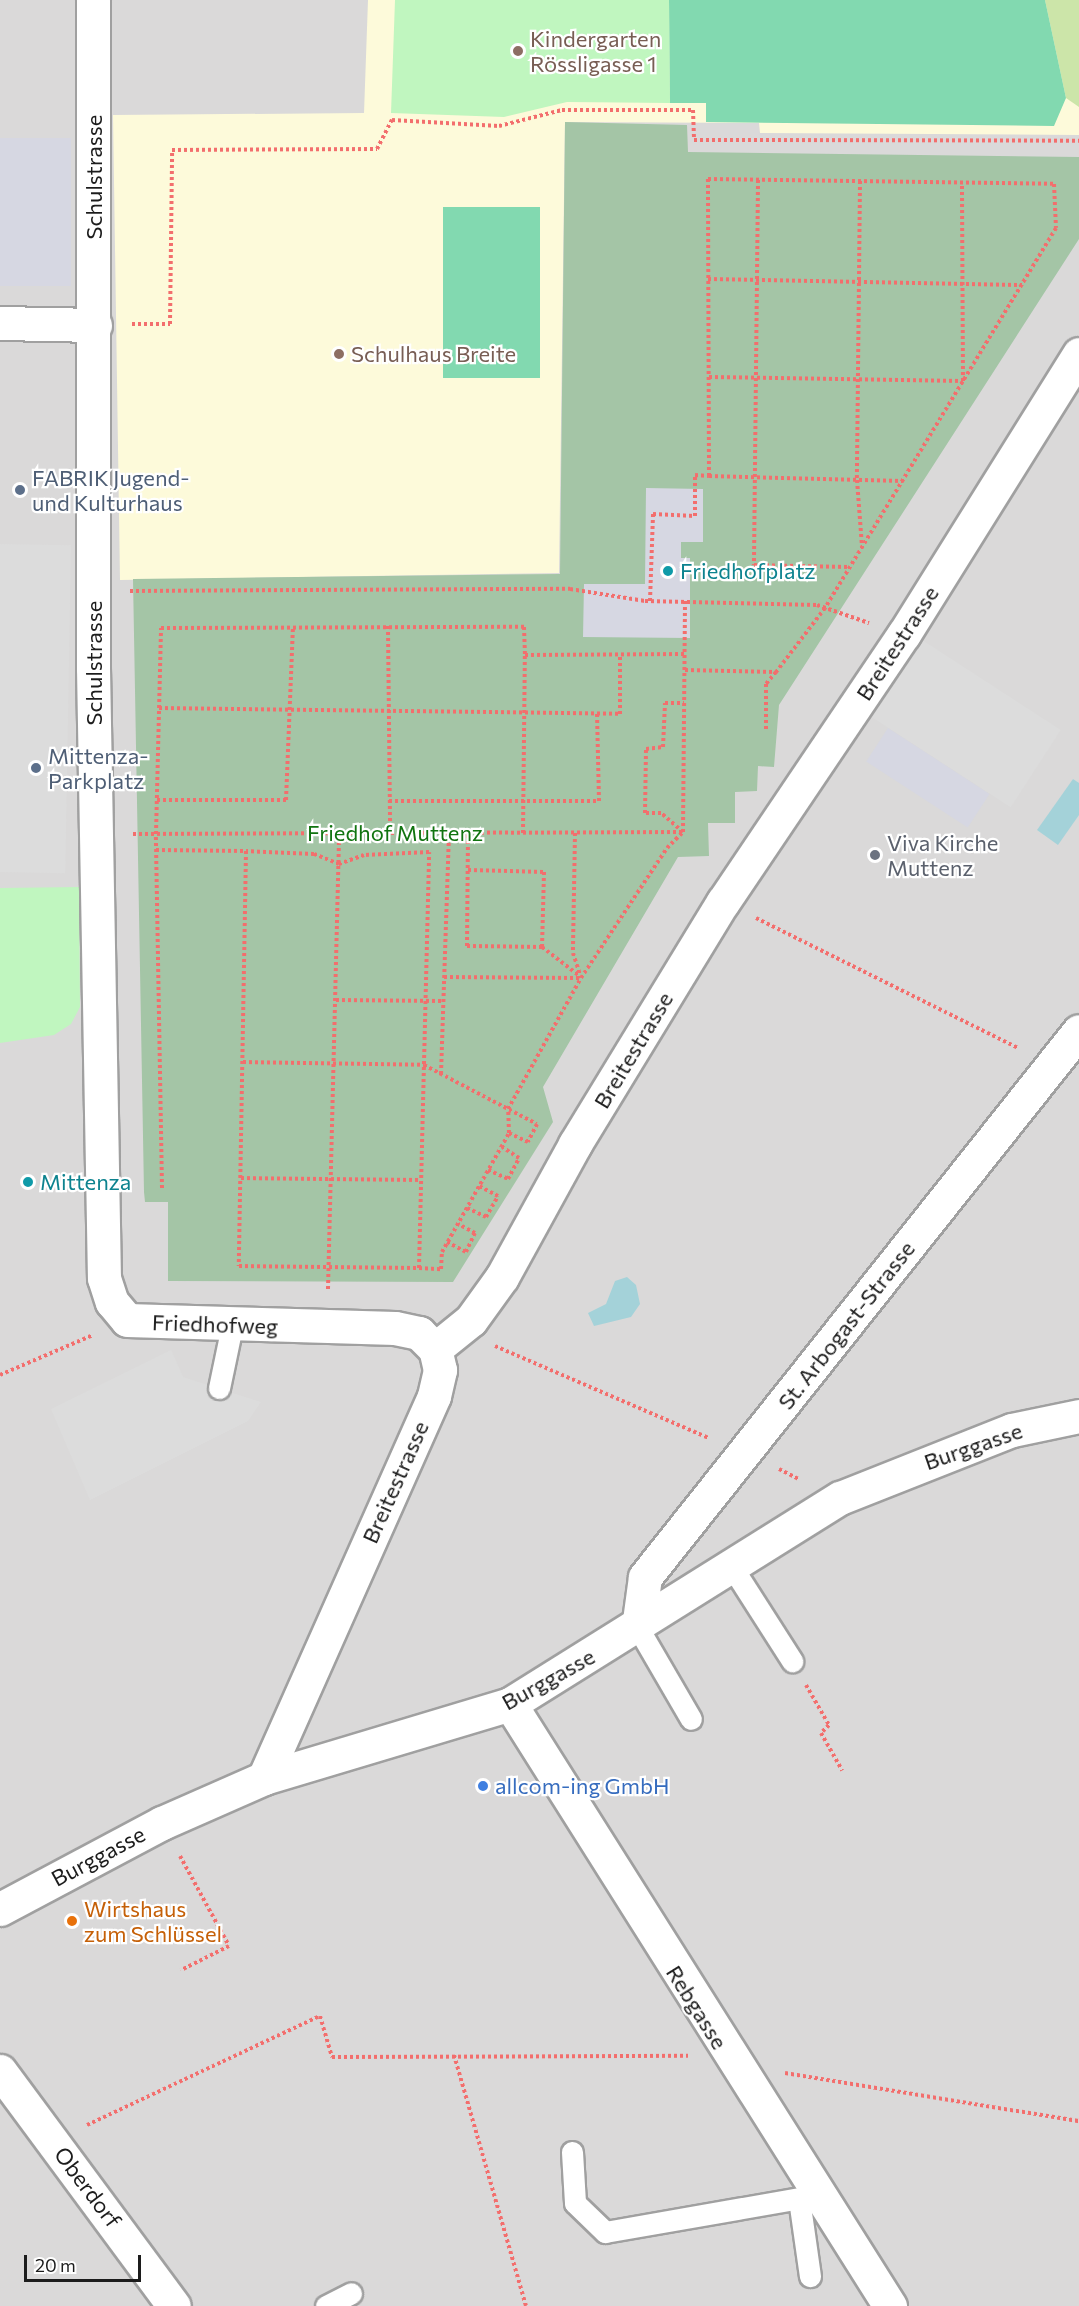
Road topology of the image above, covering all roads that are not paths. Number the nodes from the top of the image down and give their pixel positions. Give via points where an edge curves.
1 (93, 0) edge
2 (0, 323) edge
3 (95, 325) junction
4 (1079, 354) edge
5 (1079, 1031) edge
6 (127, 1320) joint
7 (232, 1326) junction
8 (435, 1349) junction
9 (219, 1388) dead end
10 (1079, 1416) edge
11 (732, 1567) junction
12 (638, 1628) junction
13 (792, 1661) road end
14 (510, 1704) junction
15 (691, 1719) dead end
16 (264, 1778) junction
17 (0, 1909) edge
18 (0, 2071) edge
19 (572, 2152) dead end
20 (809, 2197) junction
21 (810, 2276) dead end
22 (351, 2293) dead end
23 (174, 2306) edge
24 (326, 2306) edge
25 (890, 2306) edge

1 - 3 street, Schulstrasse
2 - 3 street
3 - 6 street, Schulstrasse via 94,591 83,669 96,834 104,1278 112,1302
4 - 8 street, Breitestrasse via 904,634 723,902 575,1144 502,1277 471,1320
5 - 12 street, St. Arbogast-Strasse via 645,1577
6 - 7 street, Friedhofweg
7 - 8 street, Friedhofweg via 395,1328 418,1333
7 - 9 lane
8 - 16 street, Breitestrasse via 440,1370 434,1396
10 - 11 street, Burggasse via 1012,1430 840,1498
11 - 12 street, Burggasse
11 - 13 lane
12 - 14 street, Burggasse
12 - 15 lane
14 - 16 street, Burggasse
14 - 20 street, Rebgasse via 728,2056
16 - 17 street, Burggasse via 162,1823
18 - 23 street, Oberdorf
19 - 20 lane via 575,2203 605,2232
20 - 21 lane
20 - 25 street, Rebgasse
22 - 24 lane

